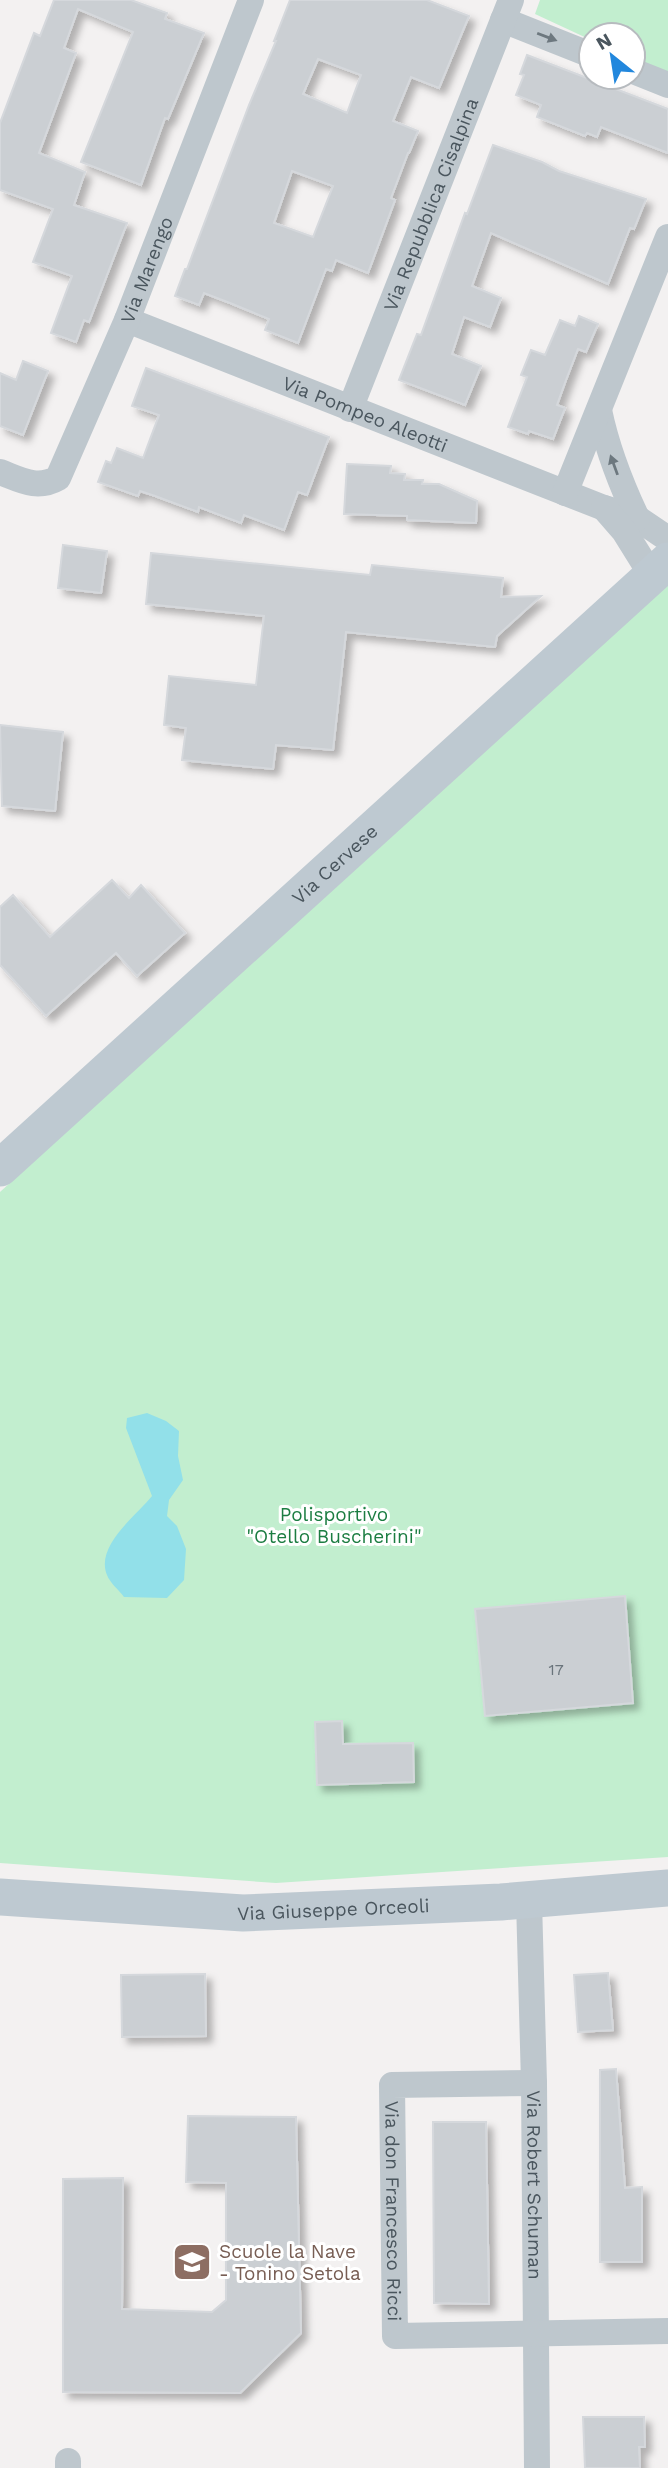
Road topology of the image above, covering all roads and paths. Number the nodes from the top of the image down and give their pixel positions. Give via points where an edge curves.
1 (251, 0) edge
2 (507, 10) edge
3 (577, 48) edge
4 (647, 77) edge
5 (668, 85) edge
6 (668, 237) edge
7 (127, 320) junction
8 (350, 409) junction
9 (599, 410) junction
10 (0, 472) edge
11 (565, 493) junction
12 (604, 508) junction
13 (637, 518) junction
14 (668, 539) edge
15 (660, 569) edge
16 (0, 1168) edge
17 (668, 1888) edge
18 (0, 1897) edge
19 (529, 1901) junction
20 (534, 2083) junction
21 (668, 2331) edge
22 (535, 2335) junction
23 (537, 2468) edge

1 - 7 street, Via Marengo
2 -> 3 street
2 - 8 street, Via Repubblica Cisalpina
4 - 5 street
6 - 9 street
7 - 8 street, Via Pompeo Aleotti
7 - 10 street, Via Marengo via 58,478 46,485
8 - 11 street, Via Pompeo Aleotti
9 - 11 street
13 -> 9 street via 615,471
11 - 12 street, Via Pompeo Aleotti
12 - 13 street, Via Pompeo Aleotti
12 - 15 street
13 - 14 street
15 - 16 main road, Via Cervese
17 - 19 main road, Via Giuseppe Orceoli
18 - 19 main road, Via Giuseppe Orceoli via 243,1913
19 - 20 street, Via Robert Schuman
20 - 22 street, Via Robert Schuman
20 - 22 street, Via don Francesco Ricci via 392,2085 394,2336
21 - 22 street
22 - 23 street, Via Robert Schuman

